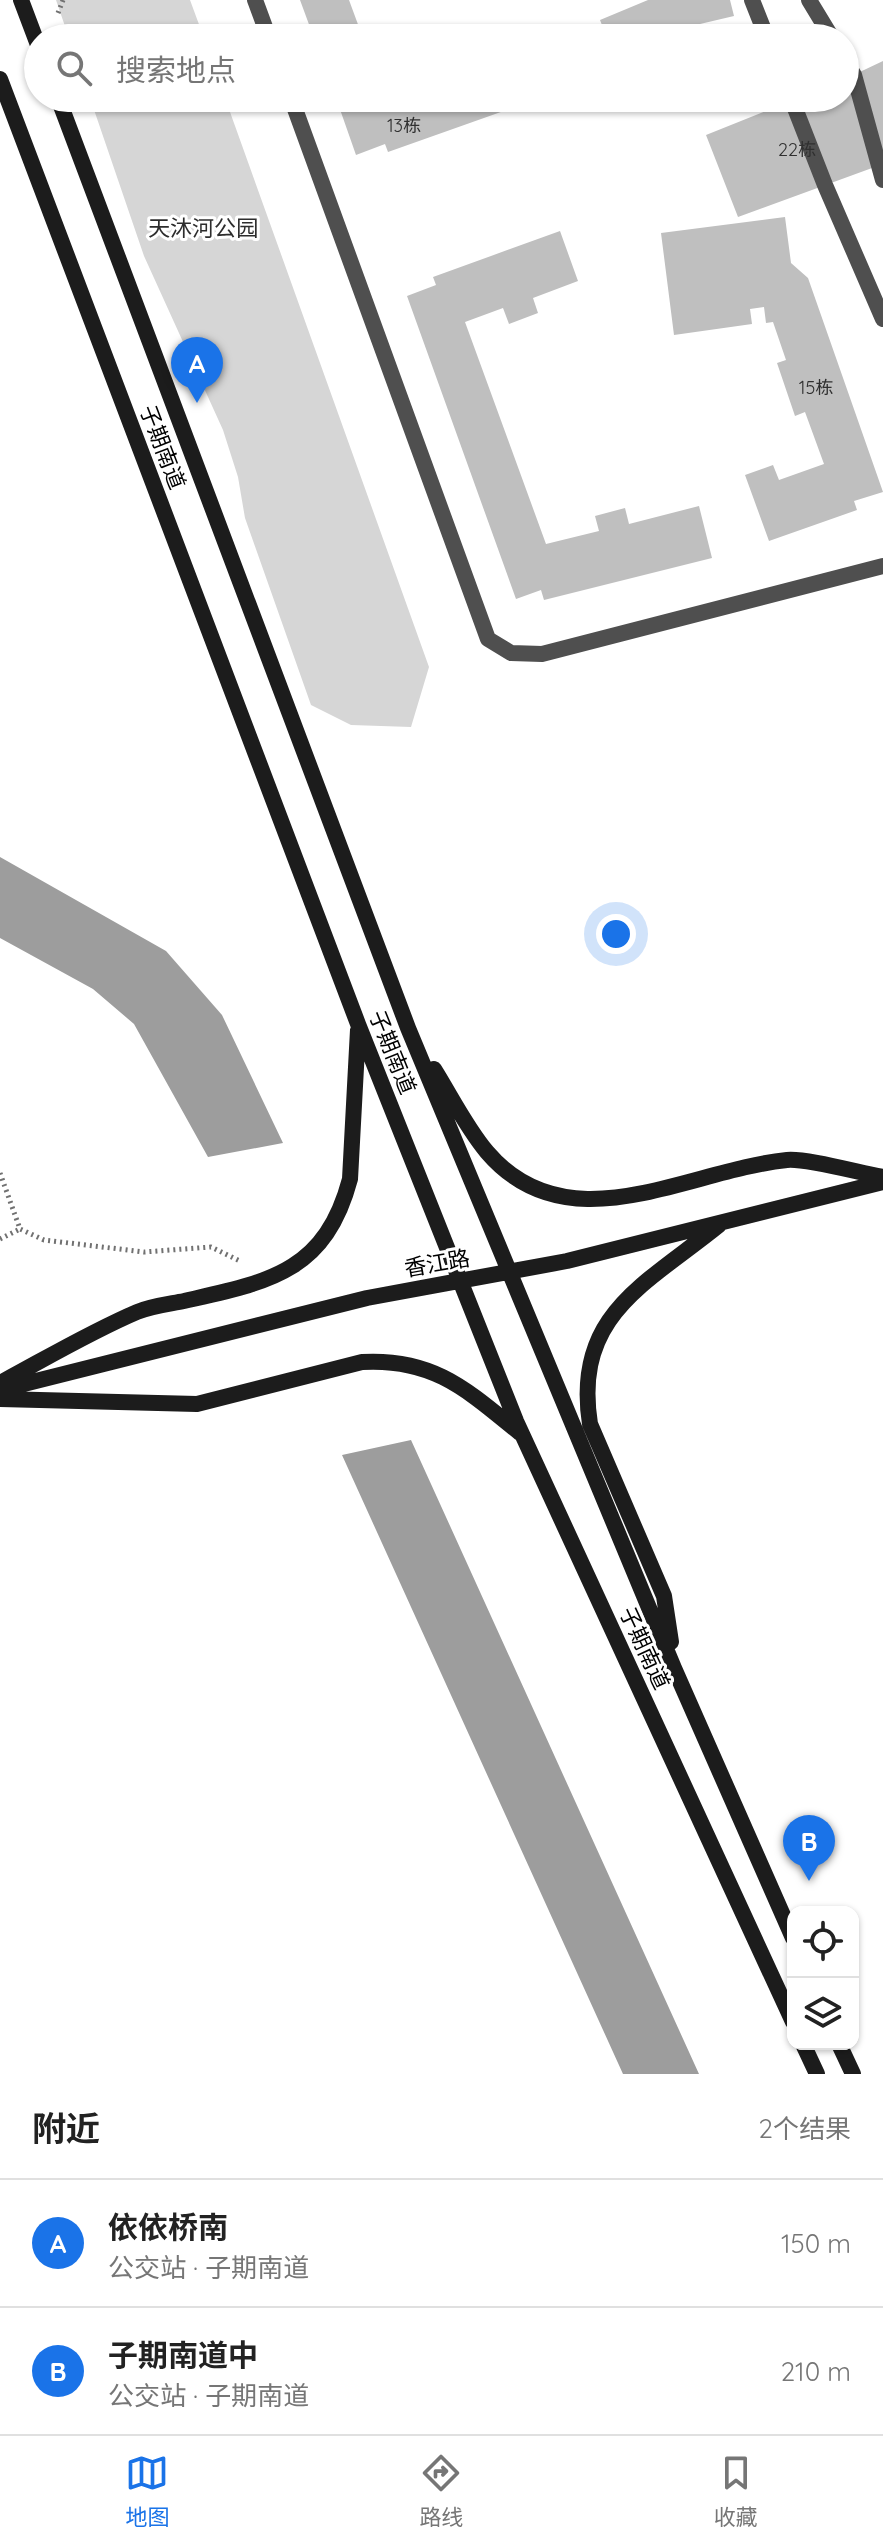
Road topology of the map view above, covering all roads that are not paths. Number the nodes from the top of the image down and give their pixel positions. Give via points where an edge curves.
1 (21, 0) edge
2 (255, 0) edge
3 (752, 0) edge
4 (809, 0) edge
5 (30, 24) edge
6 (264, 24) edge
7 (761, 24) edge
8 (824, 24) edge
9 (0, 79) edge
10 (859, 93) edge
11 (63, 112) edge
12 (296, 112) edge
13 (796, 112) edge
14 (883, 180) edge
15 (883, 319) edge
16 (883, 566) edge
17 (358, 1024) junction
18 (408, 1028) junction
19 (883, 1179) edge
20 (723, 1222) junction
21 (509, 1272) junction
22 (460, 1281) junction
23 (0, 1383) edge
24 (0, 1390) edge
25 (0, 1399) edge
26 (523, 1435) junction
27 (674, 1668) junction
28 (787, 1924) edge
29 (787, 2009) edge
30 (806, 2050) edge
31 (842, 2050) edge
32 (817, 2074) edge
33 (853, 2074) edge

1 - 5 street
2 - 6 lane
3 - 7 lane
4 - 8 lane
9 - 17 street, 子期南道
10 - 14 lane
11 - 18 street, 子期南道
12 - 16 lane via 488,639 511,653 542,654
13 - 15 lane
17 - 22 street, 子期南道
17 - 23 street via 350,1179 333,1226 318,1245 300,1262 255,1285 139,1311
18 - 19 street via 487,1152 534,1188 562,1197 621,1197 789,1160
18 - 21 street, 子期南道
19 - 20 street, 香江路
20 - 21 street, 香江路
20 - 27 street via 623,1302 606,1322 587,1372 590,1424 664,1596
21 - 22 street, 香江路
21 - 27 street, 子期南道
22 - 24 street, 香江路 via 367,1298
22 - 26 street, 子期南道
25 - 26 street via 197,1404 384,1361 448,1378
26 - 29 street, 子期南道
27 - 28 street, 子期南道
30 - 32 street
31 - 33 street

